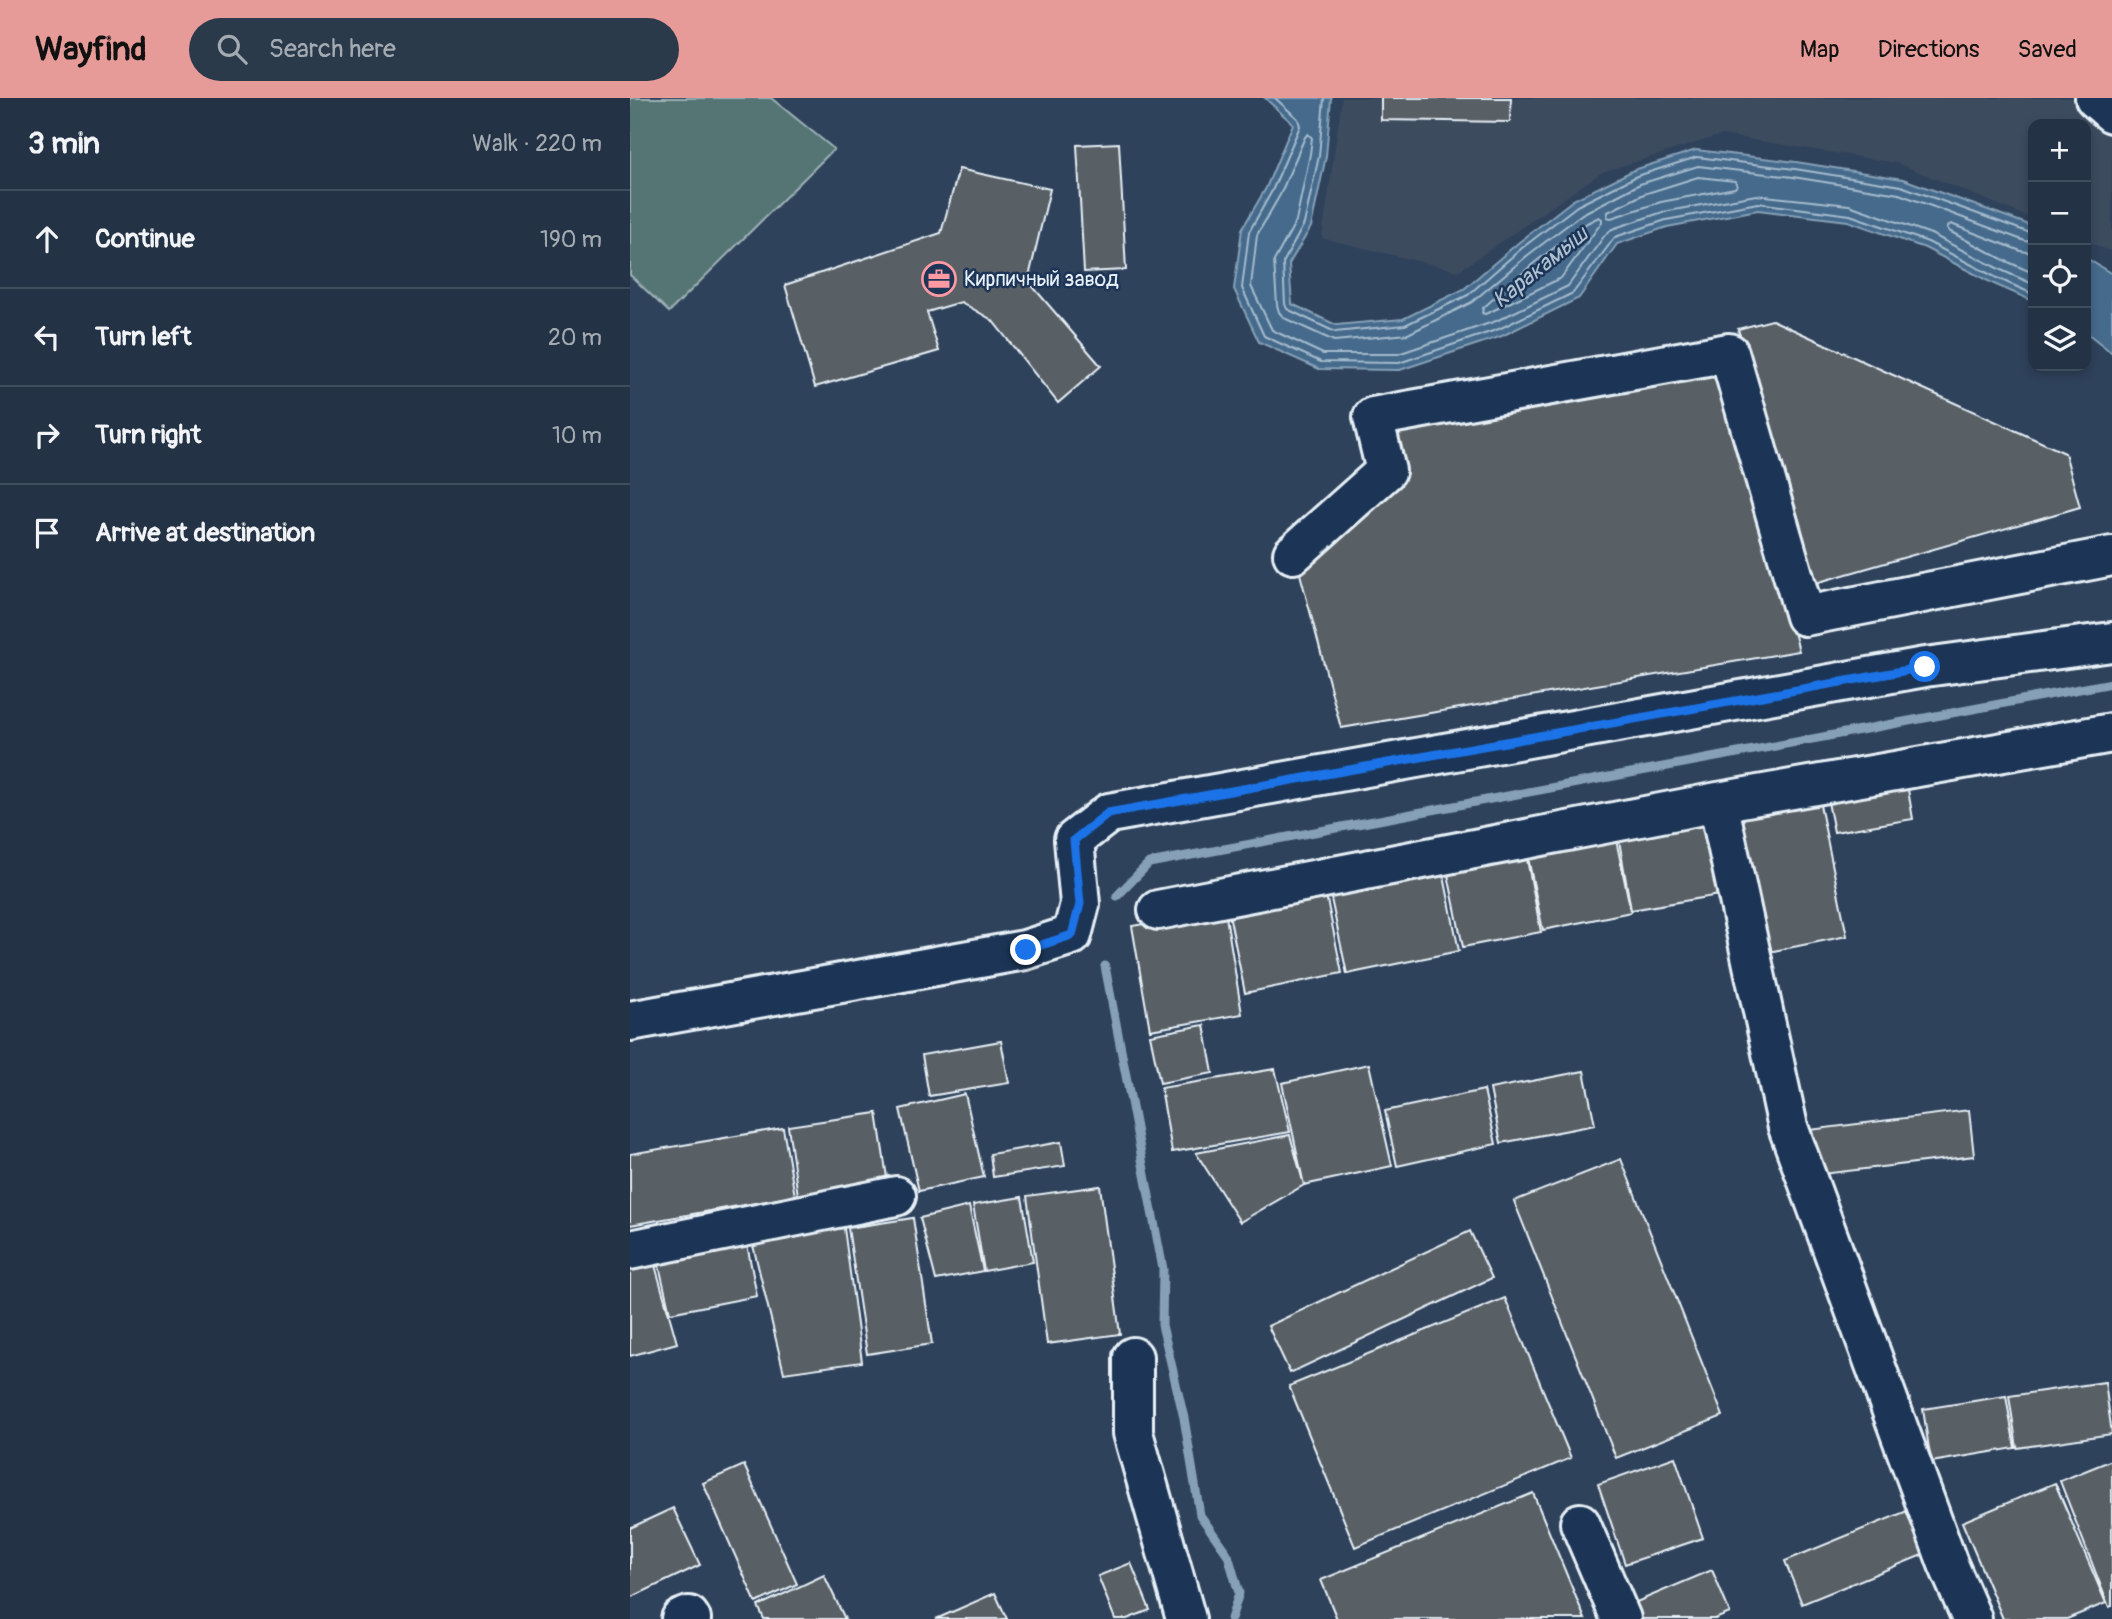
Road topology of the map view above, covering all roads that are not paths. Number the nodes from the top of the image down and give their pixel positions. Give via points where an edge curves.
1 (2095, 98) edge
2 (2112, 113) edge
3 (1293, 554) dead end
4 (2112, 556) edge
5 (2112, 642) edge
6 (2112, 733) edge
7 (1718, 802) junction
8 (1158, 910) dead end
9 (630, 1021) edge
10 (896, 1196) dead end
11 (630, 1250) edge
12 (1133, 1357) dead end
13 (1580, 1523) dead end
14 (681, 1619) edge
15 (691, 1619) edge
16 (1186, 1619) edge
17 (1621, 1619) edge
18 (1972, 1619) edge

1 - 2 street
3 - 4 street via 1386,471 1373,416 1729,353 1805,616
5 - 9 street via 1925,667 1108,813 1074,840 1080,904 1072,935 1026,950
6 - 7 street
7 - 8 street
7 - 18 street via 1788,1127
10 - 11 street
12 - 16 street via 1133,1433
13 - 17 street
14 - 15 street

